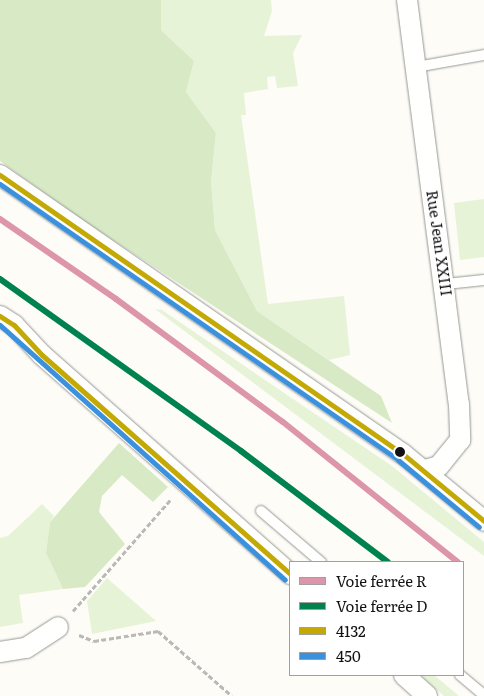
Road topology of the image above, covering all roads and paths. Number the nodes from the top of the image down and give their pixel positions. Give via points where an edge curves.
1 (407, 0) edge
2 (484, 55) edge
3 (416, 67) junction
4 (0, 175) edge
5 (484, 280) edge
6 (446, 284) junction
7 (0, 316) edge
8 (425, 470) junction
9 (186, 482) junction
10 (261, 511) dead end
11 (484, 521) edge
12 (319, 561) edge
13 (289, 573) edge
14 (58, 627) junction
15 (0, 652) edge
16 (405, 676) edge
17 (461, 676) edge
18 (484, 694) edge
19 (232, 696) edge
20 (428, 696) edge

1 - 3 street, Rue Jean XXIII
2 - 3 lane
3 - 6 street, Rue Jean XXIII
4 - 8 street
5 - 6 lane
6 - 8 street, Rue Jean XXIII via 460,440 439,466
7 - 9 street via 14,325 42,355
8 - 11 street
9 - 13 street
9 - 14 path
10 - 12 lane
14 - 15 street via 26,648
14 - 19 path via 94,641 158,631
16 - 20 street
17 - 18 lane

